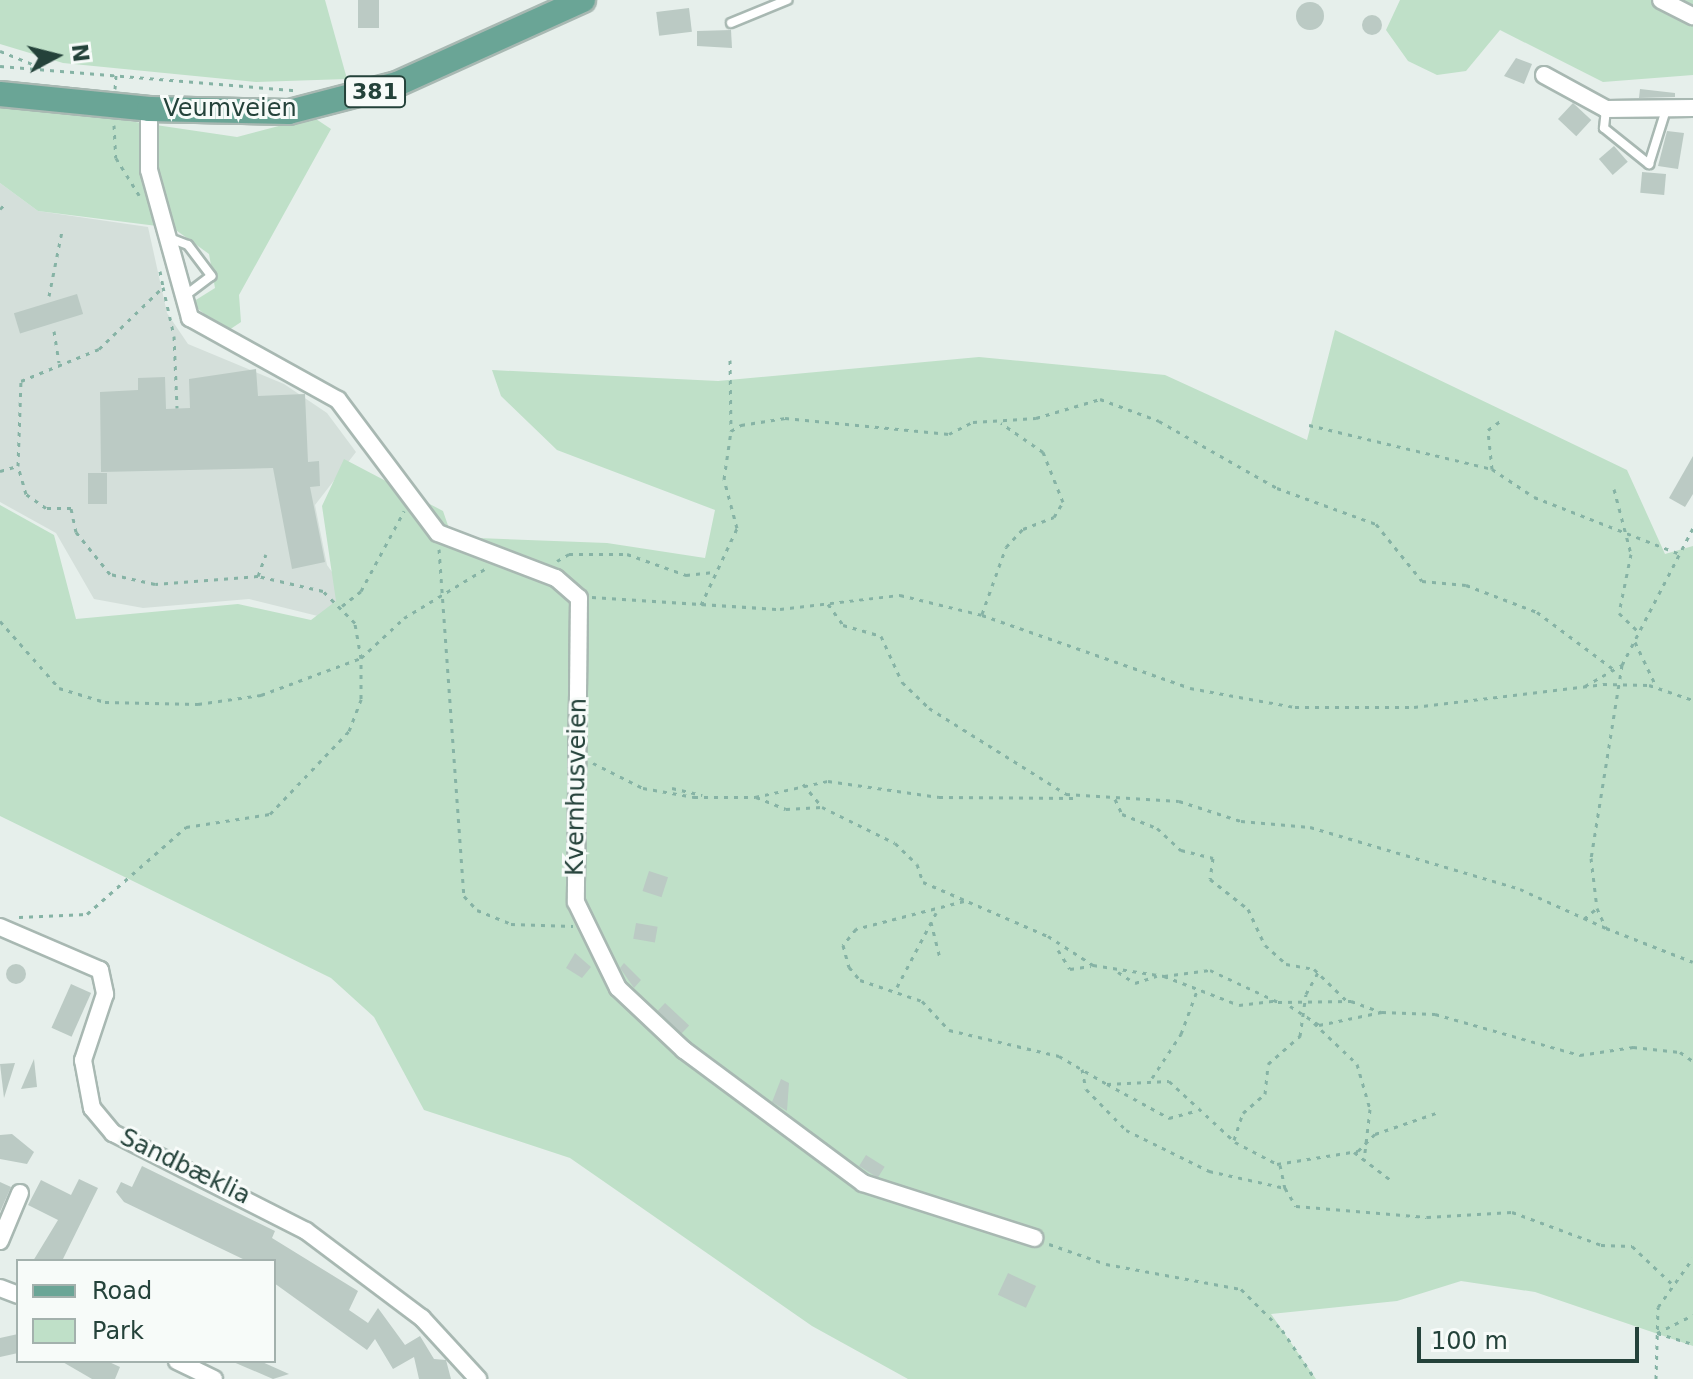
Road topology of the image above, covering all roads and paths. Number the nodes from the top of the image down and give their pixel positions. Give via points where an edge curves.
1 (583, 0) edge
2 (787, 0) edge
3 (1661, 0) edge
4 (1693, 16) edge
5 (731, 23) dead end
6 (0, 51) edge
7 (0, 66) edge
8 (42, 68) junction
9 (116, 73) junction
10 (1544, 75) dead end
11 (308, 89) dead end
12 (0, 94) edge
13 (115, 95) dead end
14 (1693, 108) edge
15 (149, 109) junction
16 (1606, 109) junction
17 (1665, 113) junction
18 (113, 118) dead end
19 (5, 204) dead end
20 (0, 209) edge
21 (148, 210) dead end
22 (62, 231) dead end
23 (163, 236) junction
24 (158, 261) dead end
25 (163, 287) junction
26 (49, 296) dead end
27 (180, 298) junction
28 (54, 331) dead end
29 (730, 360) dead end
30 (59, 363) junction
31 (177, 408) dead end
32 (1503, 419) dead end
33 (998, 421) junction
34 (1309, 425) dead end
35 (731, 431) junction
36 (18, 466) junction
37 (1492, 469) junction
38 (0, 471) edge
39 (1614, 489) dead end
40 (410, 497) junction
41 (1693, 528) edge
42 (438, 533) junction
43 (1625, 535) junction
44 (266, 554) dead end
45 (1680, 554) junction
46 (498, 557) junction
47 (716, 572) junction
48 (541, 573) junction
49 (258, 576) junction
50 (574, 591) junction
51 (440, 599) junction
52 (828, 604) junction
53 (701, 605) junction
54 (342, 606) junction
55 (982, 615) junction
56 (0, 621) edge
57 (1640, 633) junction
58 (1635, 642) junction
59 (361, 658) junction
60 (1622, 665) junction
61 (1616, 671) junction
62 (1619, 684) junction
63 (1658, 687) junction
64 (1582, 688) junction
65 (1693, 700) edge
66 (575, 752) junction
67 (803, 784) junction
68 (755, 797) junction
69 (1077, 798) junction
70 (1115, 799) junction
71 (822, 807) junction
72 (965, 900) junction
73 (1597, 908) junction
74 (936, 913) junction
75 (1584, 919) junction
76 (5, 922) edge
77 (931, 922) junction
78 (583, 924) junction
79 (1606, 928) junction
80 (1058, 947) junction
81 (940, 959) dead end
82 (1693, 962) edge
83 (1094, 965) junction
84 (1115, 969) junction
85 (1318, 972) junction
86 (1162, 976) junction
87 (895, 988) junction
88 (1198, 988) junction
89 (1347, 1000) junction
90 (1278, 1002) junction
91 (1288, 1004) junction
92 (1303, 1005) junction
93 (1382, 1012) junction
94 (1301, 1014) junction
95 (1314, 1023) junction
96 (1693, 1061) edge
97 (1082, 1069) junction
98 (1152, 1078) junction
99 (1107, 1084) junction
100 (1197, 1110) junction
101 (1439, 1112) dead end
102 (1233, 1141) junction
103 (1366, 1145) junction
104 (1354, 1152) junction
105 (1364, 1161) junction
106 (1280, 1165) junction
107 (1392, 1181) dead end
108 (1285, 1188) junction
109 (20, 1193) dead end
110 (1034, 1238) joint
111 (0, 1241) edge
112 (1693, 1258) edge
113 (1671, 1283) junction
114 (1693, 1315) edge
115 (1657, 1333) junction
116 (1693, 1344) edge
117 (181, 1363) edge
118 (214, 1379) edge
119 (478, 1379) edge
120 (1315, 1379) edge
121 (1656, 1379) edge

1 - 15 main road, Veumveien / 381 via 397,84 337,103 262,113
2 - 5 lane
3 - 4 street
6 - 8 path
7 - 8 path
8 - 9 path
9 - 11 path
9 - 13 path
10 - 16 street
12 - 15 main road, Veumveien / 381
14 - 17 street
15 - 23 street via 149,170
16 - 17 street
16 - 17 lane via 1604,128 1649,164
18 - 21 path via 116,158
19 - 20 path
22 - 26 path
23 - 27 street
23 - 27 lane via 188,245 211,276
24 - 25 path
25 - 27 path
25 - 30 path via 119,335
25 - 31 path via 174,336
27 - 40 street via 204,329 338,400
28 - 30 path
29 - 35 path
30 - 36 path via 21,381
32 - 37 path via 1488,430
33 - 35 path via 949,434 778,418
33 - 55 path via 1023,431 1043,452 1063,502 1054,517 1025,527 1006,547
33 - 61 path via 1100,399 1120,402 1277,488 1376,524 1422,581 1466,585 1537,612
34 - 37 path
35 - 47 path via 724,489 737,528
36 - 38 path
36 - 49 path via 26,494 46,508 71,508 76,532 96,561 129,583
37 - 43 path via 1534,497
39 - 43 path
40 - 42 street
40 - 54 path via 361,591
41 - 45 path
42 - 46 street
42 - 51 path
43 - 45 path
43 - 57 path via 1631,554 1619,613
44 - 49 path
45 - 57 path
46 - 48 street
46 - 51 path
47 - 48 path via 686,575 614,553 569,554
47 - 53 path
48 - 50 street
49 - 54 path via 323,591
50 - 53 path via 618,603
50 - 66 street, Kvernhusveien via 583,635
51 - 59 path via 404,618
51 - 78 path via 464,896 477,910 528,928
52 - 53 path
52 - 55 path via 900,595
52 - 69 path via 843,625 881,636 902,682 944,720
54 - 59 path via 355,623
55 - 64 path via 1175,683 1260,703 1386,708
56 - 59 path via 59,688 105,702 198,704 261,695
57 - 58 path
58 - 60 path
58 - 63 path
59 - 76 path via 361,699 349,731 264,819 186,827 87,914
60 - 61 path
60 - 62 path
61 - 64 path
62 - 63 path
62 - 64 path
62 - 73 path via 1591,858
63 - 65 path
66 - 68 path via 643,788
66 - 78 street, Kvernhusveien via 575,887
67 - 68 path
67 - 69 path via 857,782 939,797
67 - 71 path
68 - 71 path via 786,809
69 - 70 path
70 - 75 path via 1179,801 1241,821 1310,827 1520,889
70 - 85 path via 1122,814 1157,828 1181,850 1213,858 1210,879 1248,909 1265,945 1286,964
71 - 72 path via 891,840 917,864 919,880
72 - 74 path
72 - 80 path
73 - 75 path
73 - 79 path
74 - 77 path
74 - 87 path via 859,927 844,942 857,978
75 - 79 path
76 - 119 street, Sandbæklia via 100,970 105,994 83,1060 92,1108 113,1133 306,1231 422,1318
77 - 81 path
77 - 87 path
78 - 110 street, Kvernhusveien via 609,975 648,1019 863,1183
79 - 82 path
80 - 83 path
80 - 83 path via 1070,969
83 - 84 path
84 - 86 path
84 - 86 path via 1135,983
85 - 89 path
85 - 92 path
86 - 88 path
86 - 90 path via 1185,968 1222,972
87 - 97 path via 922,1001 946,1029 1023,1044
88 - 90 path via 1239,1005
88 - 98 path via 1181,1034
89 - 92 path
89 - 93 path
90 - 91 path
91 - 92 path
91 - 94 path
92 - 94 path
93 - 95 path
93 - 96 path via 1435,1014 1580,1055 1633,1047 1680,1052
94 - 95 path
94 - 102 path via 1300,1036 1268,1064 1265,1094 1243,1113
95 - 103 path via 1357,1064 1369,1102
97 - 99 path
97 - 108 path via 1086,1089 1131,1133 1212,1172
98 - 99 path
98 - 100 path via 1173,1084
99 - 100 path via 1169,1118
100 - 102 path
101 - 103 path via 1375,1134
102 - 106 path
103 - 104 path
103 - 105 path
104 - 105 path
104 - 106 path
105 - 107 path
106 - 108 path
108 - 113 path via 1294,1204 1325,1214 1512,1212 1601,1245 1632,1246
109 - 111 street
110 - 120 path via 1106,1264 1241,1289 1282,1330
112 - 113 path
113 - 115 path
114 - 115 path
115 - 116 path
115 - 121 path
117 - 118 street

